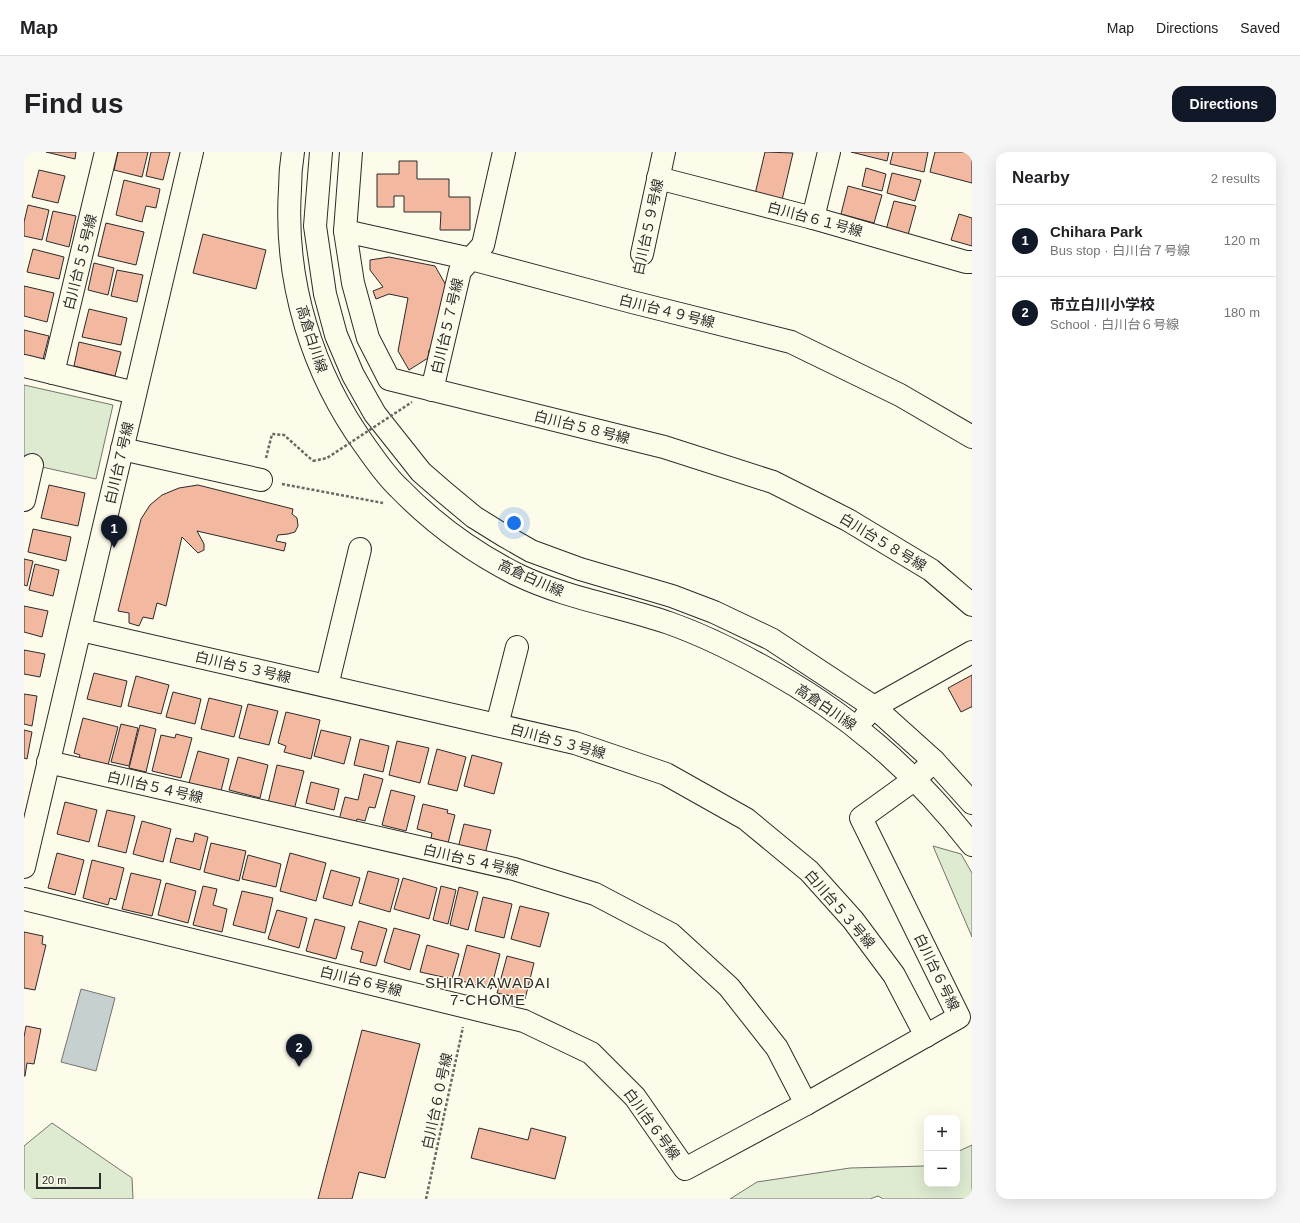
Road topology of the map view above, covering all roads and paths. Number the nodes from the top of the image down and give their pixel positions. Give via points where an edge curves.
1 (106, 152) edge
2 (192, 152) edge
3 (293, 152) edge
4 (321, 152) edge
5 (351, 152) edge
6 (504, 152) edge
7 (664, 152) edge
8 (829, 152) edge
9 (658, 178) junction
10 (813, 218) junction
11 (345, 231) junction
12 (642, 254) dead end
13 (471, 258) junction
14 (972, 262) edge
15 (24, 366) edge
16 (53, 373) junction
17 (432, 390) junction
18 (135, 393) junction
19 (412, 402) dead end
20 (972, 437) edge
21 (122, 449) junction
22 (32, 465) dead end
23 (261, 480) junction
24 (24, 500) edge
25 (385, 504) dead end
26 (360, 549) dead end
27 (972, 605) edge
28 (81, 630) junction
29 (517, 647) dead end
30 (972, 652) edge
31 (327, 686) junction
32 (874, 707) junction
33 (497, 725) junction
34 (857, 727) junction
35 (934, 761) junction
36 (48, 762) junction
37 (915, 779) junction
38 (972, 803) edge
39 (972, 845) edge
40 (24, 867) edge
41 (24, 899) edge
42 (468, 1007) junction
43 (926, 1036) junction
44 (806, 1104) junction
45 (426, 1199) edge

1 - 16 street, 白川台５５号線
2 - 18 street, 白川台７号線
3 - 34 street, 高倉白川線 via 289,201 291,258 310,340 326,382 352,428 399,488 456,538 520,576 572,596 669,623 708,640 760,665 822,702
4 - 32 street, 高倉白川線 via 316,226 325,294 336,335 353,375 375,414 421,472 474,517 531,551 714,612 771,639
5 - 11 street, 白川台５８号線
6 - 13 street, 白川台５７号線 via 483,245
7 - 9 street, 白川台５９号線
8 - 10 street
9 - 10 street, 白川台６１号線
9 - 12 street, 白川台５９号線
10 - 14 street, 白川台６１号線
11 - 13 street, 白川台４９号線
11 - 17 street, 白川台５８号線 via 353,283 368,338 388,379
13 - 17 street, 白川台５７号線 via 460,271
13 - 20 street, 白川台４９号線 via 791,342 900,395
15 - 16 street
16 - 18 street
17 - 27 street, 白川台５８号線 via 664,447 773,482 848,520 931,570
18 - 21 street, 白川台７号線
19 - 23 path, bridge via 327,458 313,460 284,435 272,434
21 - 23 street
21 - 28 street, 白川台７号線
22 - 24 street
23 - 25 path
26 - 31 street
28 - 31 street, 白川台５３号線
28 - 36 street, 白川台７号線
29 - 33 street
30 - 32 street
31 - 33 street, 白川台５３号線
32 - 34 street
32 - 35 street, 高倉白川線
33 - 43 street, 白川台５３号線 via 575,743 666,774 746,819 808,870 853,920 894,975
34 - 37 street, 高倉白川線
35 - 37 street
35 - 38 street, 高倉白川線
36 - 40 street, 白川台７号線
36 - 44 street, 白川台５４号線 via 514,869 595,894 671,934 729,987 777,1048
37 - 39 street, 高倉白川線
37 - 43 street, 白川台６号線 via 861,818 959,1017
41 - 42 street, 白川台６号線
42 - 44 street, 白川台６号線 via 524,1021 591,1053 636,1097 685,1169
42 - 45 path, 白川台６０号線
43 - 44 street, 白川台６号線

